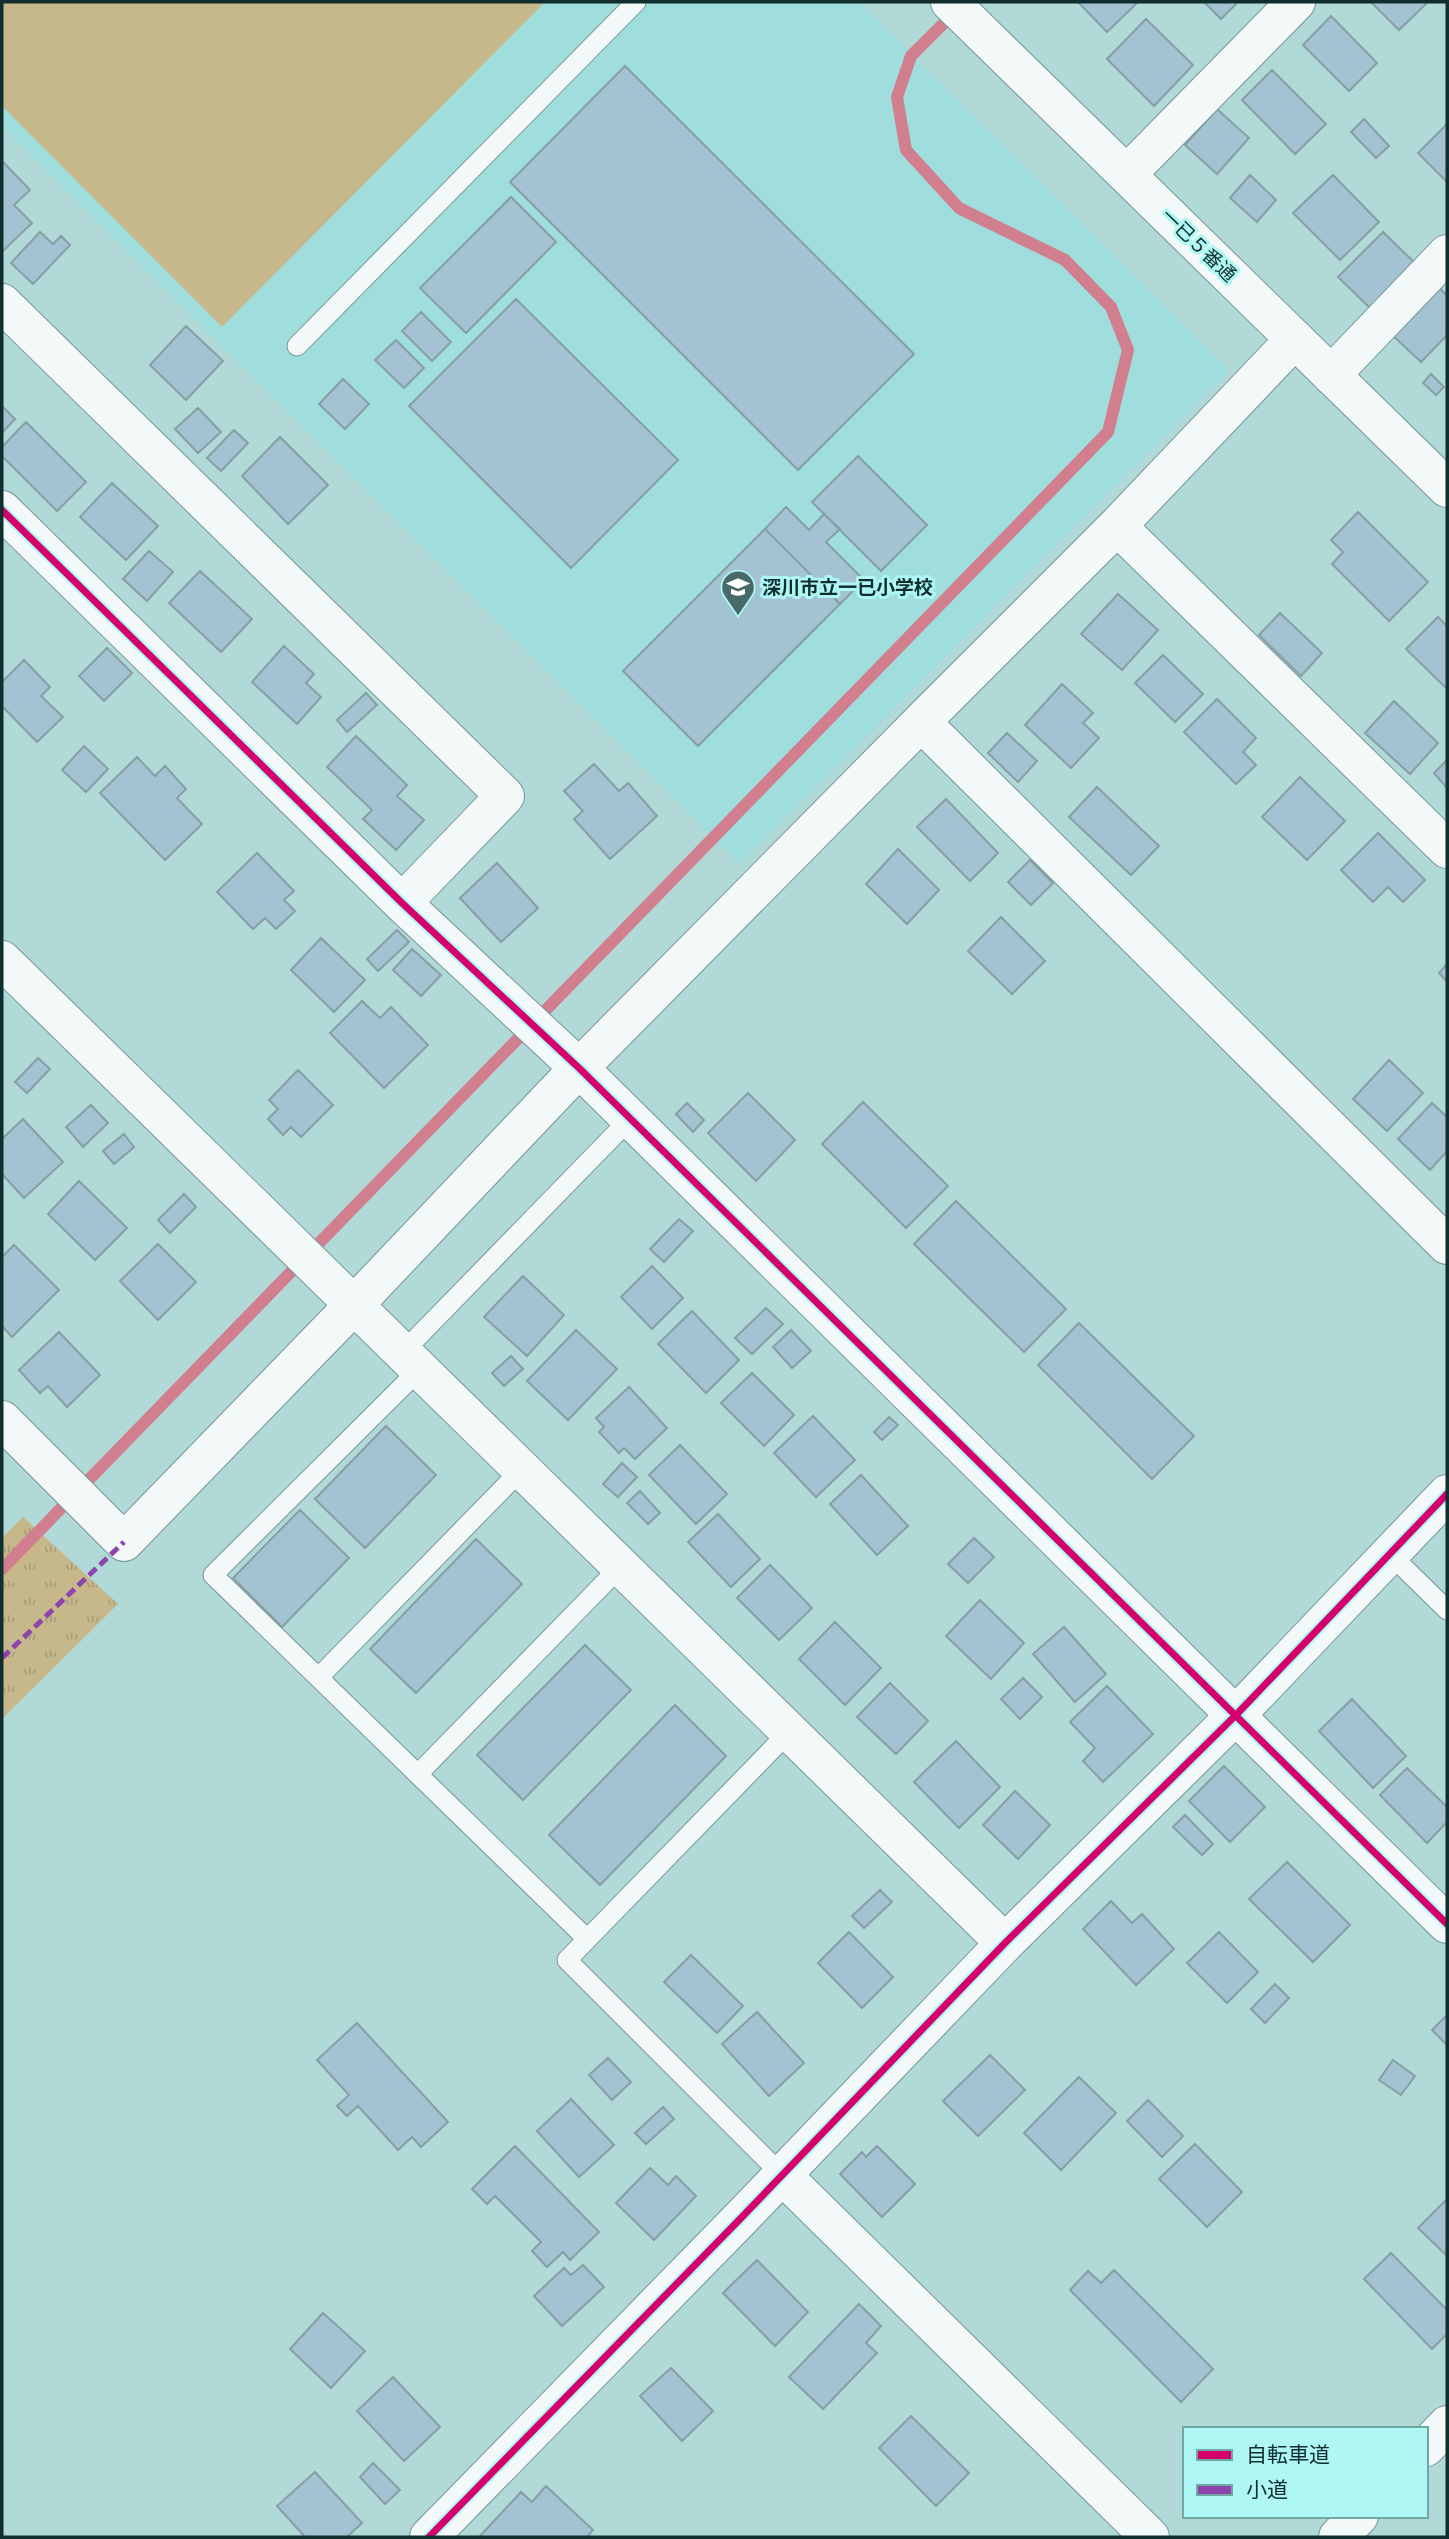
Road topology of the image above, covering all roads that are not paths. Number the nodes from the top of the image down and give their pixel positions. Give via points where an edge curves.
1 (636, 2) edge
2 (950, 2) edge
3 (1296, 2) edge
4 (1127, 174) junction
5 (1447, 254) edge
6 (2, 303) edge
7 (1295, 338) junction
8 (297, 346) dead end
9 (1331, 375) junction
10 (1447, 488) edge
11 (2, 510) edge
12 (1117, 526) junction
13 (921, 722) junction
14 (1447, 849) edge
15 (401, 903) junction
16 (2, 960) edge
17 (579, 1069) junction
18 (629, 1120) junction
19 (1447, 1245) edge
20 (353, 1306) junction
21 (412, 1361) junction
22 (2, 1420) edge
23 (522, 1469) junction
24 (1447, 1494) edge
25 (1390, 1554) junction
26 (621, 1566) junction
27 (1447, 1611) edge
28 (319, 1678) junction
29 (1236, 1715) junction
30 (789, 1732) junction
31 (418, 1774) junction
32 (1447, 1924) edge
33 (587, 1939) junction
34 (1004, 1943) junction
35 (782, 2175) junction
36 (1447, 2425) edge
37 (1428, 2445) edge
38 (1357, 2518) edge
39 (429, 2537) edge
40 (1150, 2537) edge
41 (1338, 2537) edge

1 - 8 lane
2 - 4 main road, 一已５番通
3 - 4 main road
4 - 7 main road, 一已５番通
5 - 9 main road
6 - 15 main road via 505,796
7 - 9 main road, 一已５番通
7 - 12 main road
9 - 10 main road, 一已５番通
11 - 15 main road
12 - 13 main road
12 - 14 main road
13 - 17 main road
13 - 19 main road
15 - 17 main road
16 - 20 main road
17 - 18 main road
17 - 20 main road
18 - 21 lane
18 - 29 main road
20 - 21 main road
20 - 22 main road via 124,1542
21 - 23 main road
21 - 28 lane via 213,1575
23 - 26 main road
23 - 28 lane
24 - 25 main road
25 - 27 lane
25 - 29 main road
26 - 30 main road
26 - 31 lane
28 - 31 lane
29 - 32 main road
29 - 34 main road
30 - 33 lane
30 - 34 main road
31 - 33 lane
33 - 35 lane via 567,1960
34 - 35 main road
35 - 39 main road
35 - 40 main road
36 - 37 main road
38 - 41 main road

